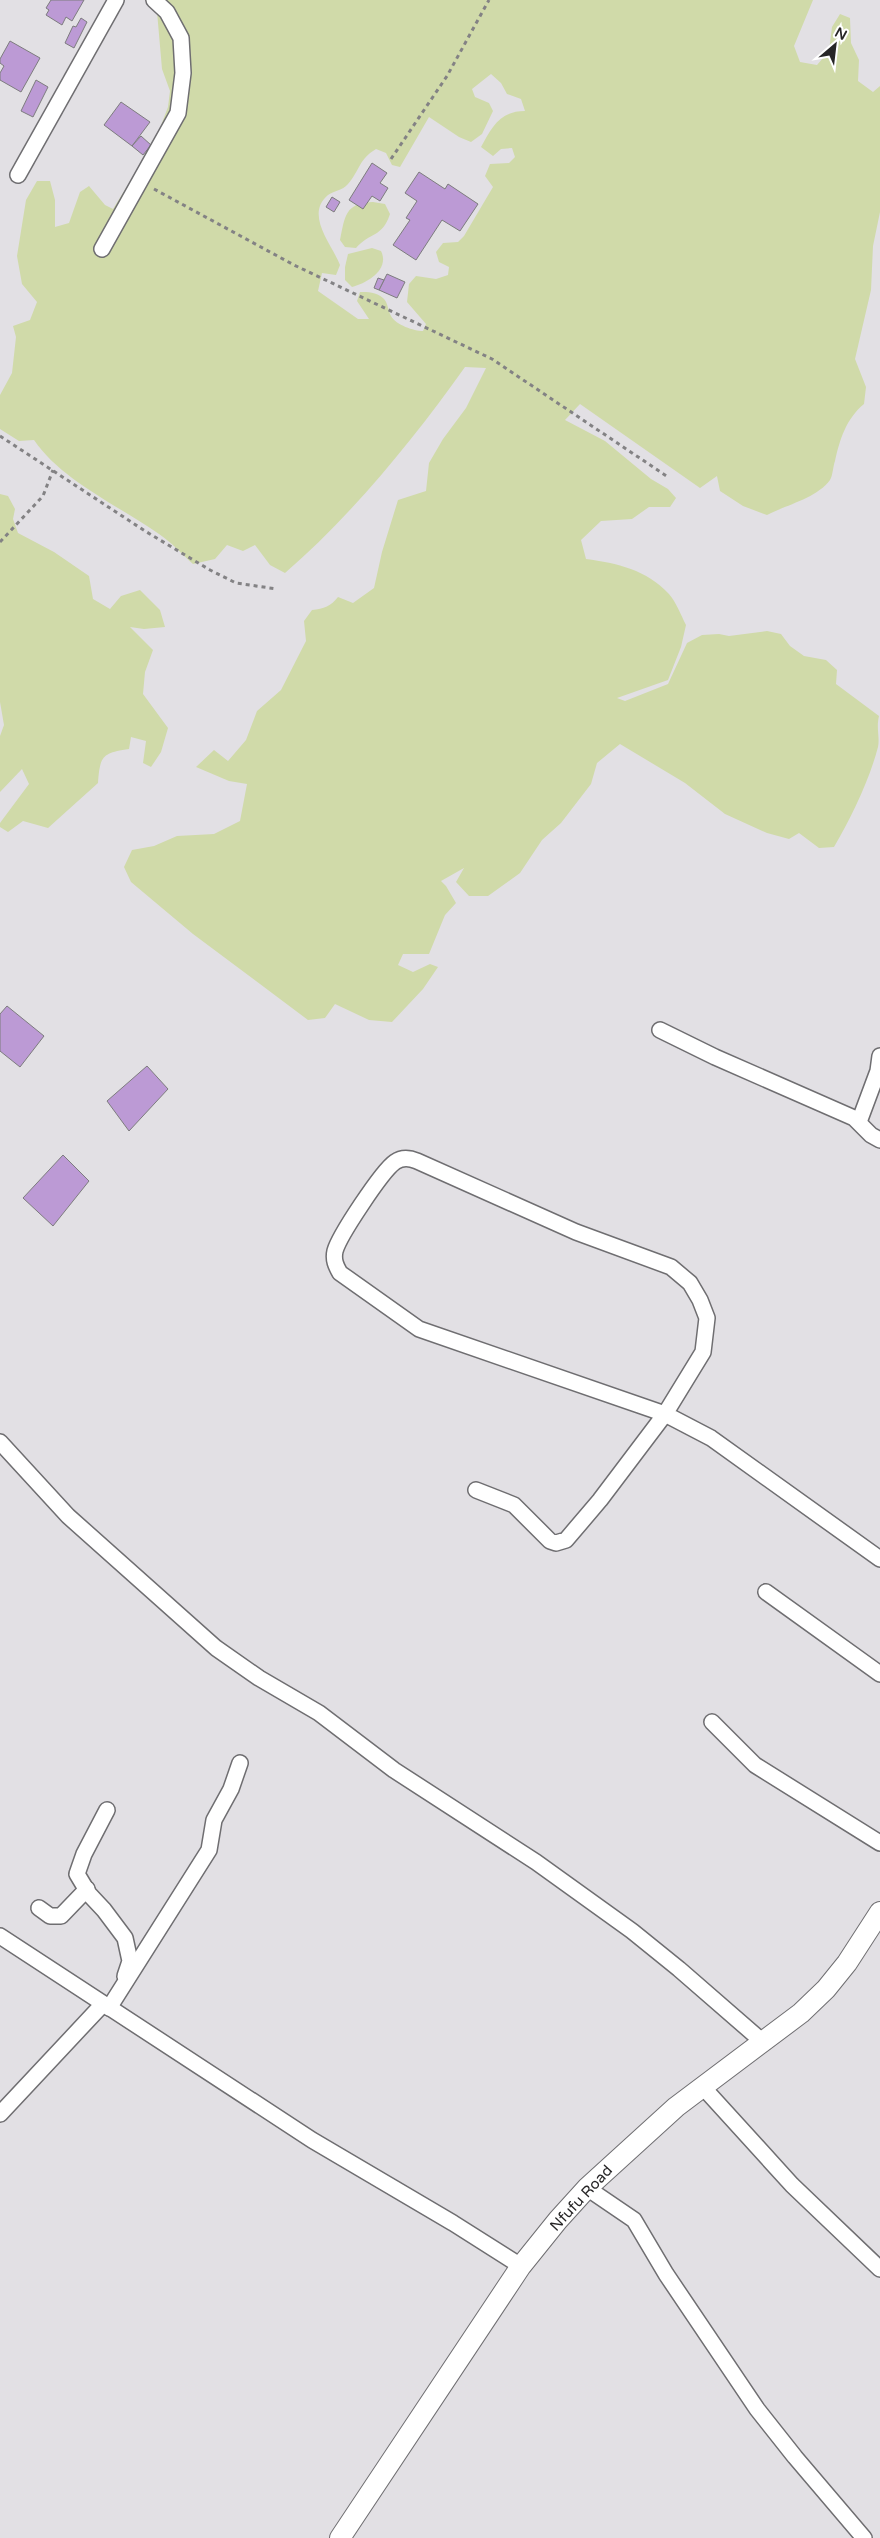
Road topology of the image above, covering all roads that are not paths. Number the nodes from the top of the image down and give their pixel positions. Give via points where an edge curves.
1 (116, 0) edge
2 (154, 0) edge
3 (18, 175) dead end
4 (102, 249) dead end
5 (660, 1030) dead end
6 (880, 1056) edge
7 (859, 1122) junction
8 (880, 1140) edge
9 (665, 1414) junction
10 (1, 1445) edge
11 (476, 1490) dead end
12 (880, 1559) edge
13 (766, 1592) dead end
14 (880, 1674) edge
15 (712, 1722) dead end
16 (240, 1763) dead end
17 (107, 1810) dead end
18 (880, 1843) edge
19 (86, 1889) junction
20 (39, 1908) dead end
21 (880, 1912) edge
22 (0, 1936) edge
23 (120, 1992) junction
24 (106, 2006) junction
25 (763, 2042) junction
26 (702, 2086) junction
27 (0, 2114) edge
28 (587, 2188) junction
29 (520, 2266) junction
30 (880, 2269) edge
31 (340, 2538) edge
32 (864, 2538) edge

1 - 3 street
2 - 4 street via 167,12 181,38 183,73 178,113
5 - 7 street
6 - 7 street via 878,1071
7 - 8 street via 870,1135
9 - 9 street via 419,1329 340,1273 334,1258 341,1238 390,1168 403,1159 417,1160 568,1228 658,1261 690,1283 707,1318 705,1345
9 - 11 street via 600,1500 562,1542 545,1538 514,1505
9 - 12 street via 710,1438
10 - 25 street via 68,1516 216,1648 319,1713 394,1770 536,1862 632,1931
13 - 14 street
15 - 18 street via 755,1765
16 - 23 street via 231,1789 214,1820 209,1850
17 - 19 street via 84,1854 78,1874
19 - 20 street via 61,1916 50,1916
19 - 23 street via 124,1938 130,1961
21 - 25 street, Nfufu Road via 847,1964 826,1989
22 - 24 street
23 - 24 street
24 - 27 street
24 - 29 street via 312,2140
25 - 26 street, Nfufu Road
26 - 28 street, Nfufu Road via 641,2136
26 - 30 street via 792,2185
28 - 29 street, Nfufu Road
28 - 32 street via 634,2220 666,2274 762,2416
29 - 31 street, Nfufu Road

